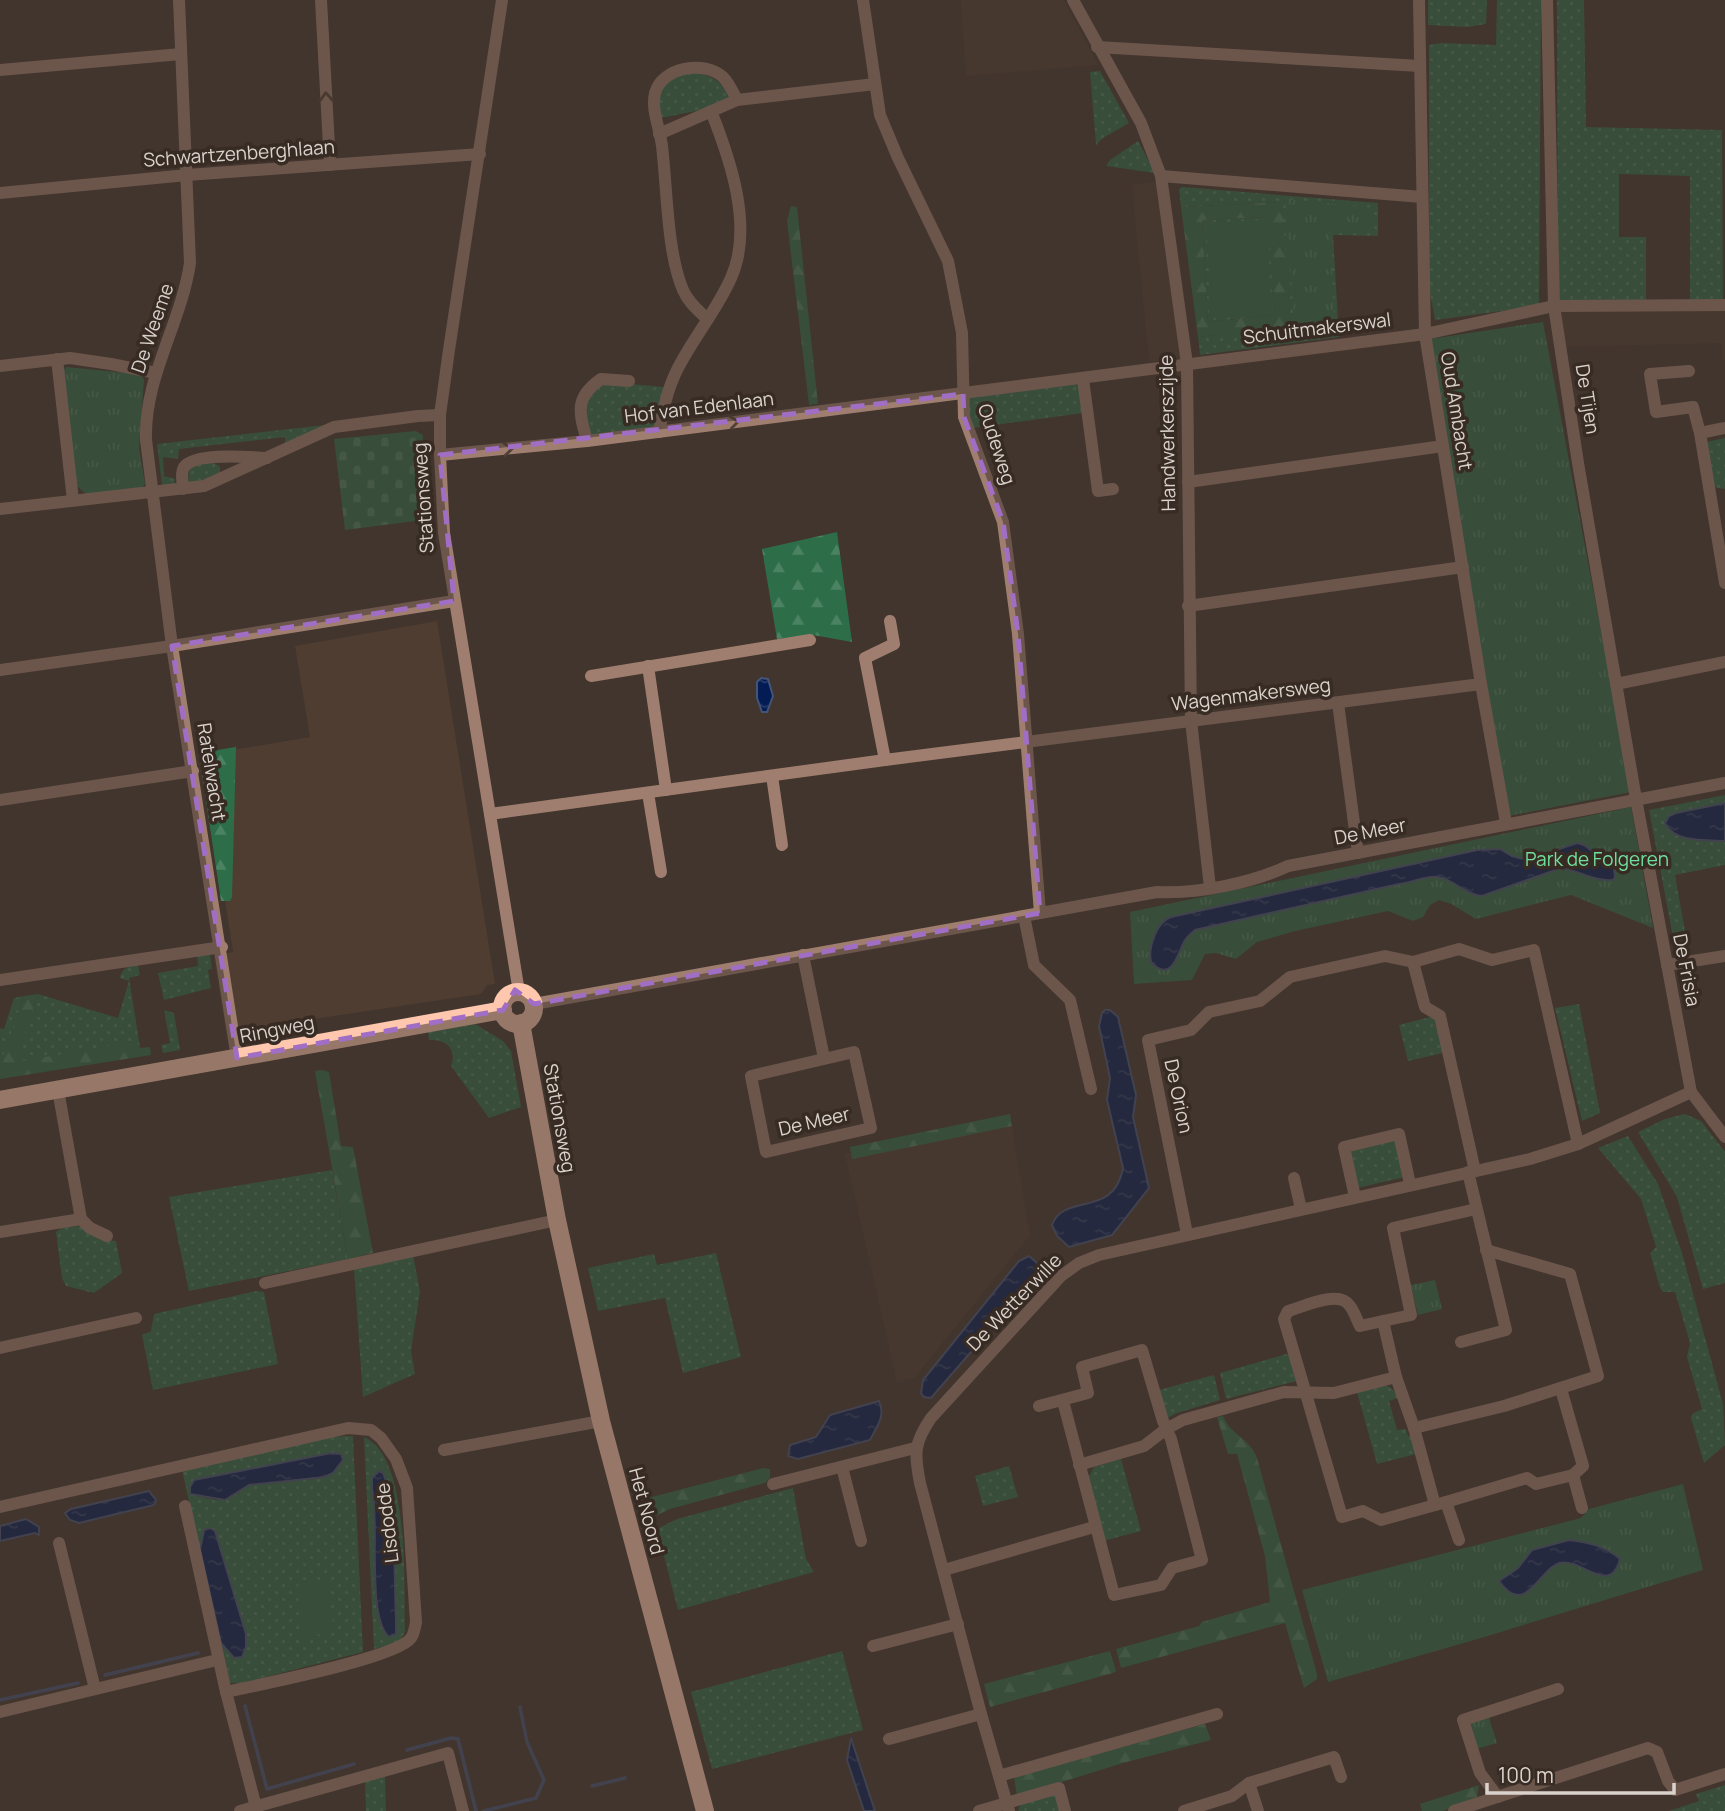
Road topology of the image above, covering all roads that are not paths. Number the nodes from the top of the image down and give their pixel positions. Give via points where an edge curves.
1 (179, 0) edge
2 (321, 0) edge
3 (502, 0) edge
4 (863, 0) edge
5 (1073, 0) edge
6 (1419, 0) edge
7 (1547, 0) edge
8 (1097, 47) junction
9 (181, 54) junction
10 (1420, 66) junction
11 (0, 70) edge
12 (875, 84) junction
13 (737, 100) junction
14 (710, 111) junction
15 (659, 134) junction
16 (480, 154) junction
17 (330, 165) junction
18 (187, 175) junction
19 (1161, 176) junction
20 (0, 193) edge
21 (1422, 197) junction
22 (1725, 304) edge
23 (1554, 306) junction
24 (707, 319) junction
25 (1425, 334) junction
26 (57, 359) junction
27 (1187, 364) junction
28 (0, 366) edge
29 (1689, 370) dead end
30 (156, 373) junction
31 (1083, 379) junction
32 (629, 381) dead end
33 (962, 394) junction
34 (440, 415) junction
35 (1725, 428) edge
36 (659, 432) junction
37 (1700, 433) junction
38 (587, 441) junction
39 (1443, 446) junction
40 (440, 455) junction
41 (267, 458) junction
42 (1188, 482) junction
43 (183, 489) junction
44 (1113, 489) dead end
45 (153, 492) junction
46 (1725, 494) edge
47 (1711, 497) junction
48 (73, 500) junction
49 (0, 509) edge
50 (1463, 567) junction
51 (1725, 583) edge
52 (454, 601) junction
53 (1188, 606) junction
54 (890, 621) dead end
55 (810, 640) dead end
56 (172, 646) junction
57 (1725, 662) edge
58 (648, 666) junction
59 (0, 670) edge
60 (591, 676) dead end
61 (1481, 684) junction
62 (1616, 684) junction
63 (1338, 703) junction
64 (1191, 721) junction
65 (1026, 743) junction
66 (884, 760) junction
67 (193, 771) junction
68 (772, 776) junction
69 (1725, 783) edge
70 (666, 790) junction
71 (648, 793) junction
72 (1636, 799) junction
73 (0, 800) edge
74 (491, 814) junction
75 (1507, 823) junction
76 (782, 845) dead end
77 (1358, 853) junction
78 (661, 872) dead end
79 (1210, 887) junction
80 (1040, 913) junction
81 (1024, 916) junction
82 (222, 947) junction
83 (803, 955) junction
84 (1725, 956) edge
85 (1413, 962) junction
86 (1667, 965) junction
87 (0, 980) edge
88 (519, 992) junction
89 (534, 1004) junction
90 (503, 1010) junction
91 (521, 1023) junction
92 (237, 1058) junction
93 (824, 1058) junction
94 (1091, 1089) dead end
95 (58, 1090) junction
96 (1691, 1092) junction
97 (0, 1100) edge
98 (1725, 1137) edge
99 (1578, 1144) junction
100 (1471, 1171) junction
101 (1294, 1178) dead end
102 (1410, 1184) junction
103 (1355, 1197) junction
104 (1301, 1209) junction
105 (1476, 1209) junction
106 (81, 1219) junction
107 (557, 1220) junction
108 (0, 1232) edge
109 (1187, 1234) junction
110 (107, 1237) dead end
111 (1486, 1250) junction
112 (265, 1283) dead end
113 (136, 1318) dead end
114 (1383, 1321) junction
115 (1461, 1342) dead end
116 (0, 1348) edge
117 (1396, 1377) junction
118 (1561, 1389) junction
119 (1304, 1391) junction
120 (1063, 1401) junction
121 (1039, 1406) dead end
122 (601, 1422) junction
123 (1414, 1428) junction
124 (1166, 1429) junction
125 (915, 1448) junction
126 (444, 1450) dead end
127 (1079, 1465) junction
128 (842, 1467) junction
129 (1573, 1475) junction
130 (774, 1484) dead end
131 (1441, 1503) junction
132 (184, 1506) dead end
133 (0, 1507) edge
134 (1582, 1507) dead end
135 (1094, 1527) junction
136 (1459, 1540) dead end
137 (860, 1541) dead end
138 (59, 1543) dead end
139 (944, 1570) junction
140 (958, 1625) junction
141 (873, 1646) dead end
142 (217, 1660) junction
143 (95, 1689) junction
144 (1558, 1689) dead end
145 (226, 1692) junction
146 (0, 1712) edge
147 (981, 1714) junction
148 (1217, 1714) dead end
149 (889, 1739) dead end
150 (1725, 1774) edge
151 (999, 1776) junction
152 (1341, 1777) dead end
153 (1249, 1783) junction
154 (1498, 1797) junction
155 (256, 1807) junction
156 (1008, 1807) edge
157 (240, 1811) edge
158 (463, 1811) edge
159 (705, 1811) edge
160 (979, 1811) edge
161 (1065, 1811) edge
162 (1184, 1811) edge
163 (1258, 1811) edge
164 (1454, 1811) edge

1 - 9 street, De Weeme
17 -> 2 street
3 - 16 street, Stationsweg
4 - 12 street, Oudeweg
5 - 8 street, Handwerkerszijde
6 - 10 street, Oud Ambacht
7 - 23 street, De Tijen
8 - 10 street
8 - 19 street, Handwerkerszijde via 1141,123
9 - 11 street
9 - 18 street, De Weeme
10 - 21 street, Oud Ambacht
12 - 13 street
12 - 33 street, Oudeweg via 880,115 948,261 962,332
13 - 14 street
13 - 15 street via 722,76 706,68 670,73 655,93
14 - 15 street
14 - 24 street via 737,193 741,232 732,277
15 - 24 street via 679,277 688,299
16 - 17 street, Schwartzenberghlaan
16 - 34 street, Stationsweg
17 - 18 street, Schwartzenberghlaan
18 - 20 street, Schwartzenberghlaan
18 - 30 street, De Weeme via 187,288
19 - 21 street
19 - 27 street, Handwerkerszijde
21 - 25 street, Oud Ambacht
22 - 23 street, Schuitmakerswal
23 - 25 street, Schuitmakerswal
23 - 62 street, De Tijen
24 - 36 street via 676,371
25 - 27 street, Schuitmakerswal
25 - 39 street, Oud Ambacht
26 - 28 street
26 - 30 street via 92,360
26 - 48 street
27 - 31 street, Schuitmakerswal
27 - 42 street, Handwerkerszijde
29 - 37 street via 1650,374 1656,412 1693,407
30 - 45 street, De Weeme via 146,425
31 - 33 street, Schuitmakerswal
31 - 44 street via 1098,491
32 - 38 street via 601,379 585,392 579,407
36 -> 33 street, Hof van Edenlaan
33 - 65 street, Oudeweg via 964,417 1003,522
34 - 40 street, Stationsweg
34 - 41 street via 345,425
35 - 37 street
36 - 38 street, Hof van Edenlaan
37 - 47 street
40 -> 38 street, Hof van Edenlaan
39 - 42 street
39 - 50 street, Oud Ambacht
40 - 52 street, Stationsweg
41 - 43 street via 220,480
41 - 43 street via 227,456 186,465
42 - 53 street, Handwerkerszijde
43 - 45 street
45 - 48 street
45 - 56 street, Ratelwacht
46 - 47 street
47 - 51 street
48 - 49 street
50 - 53 street
50 - 61 street, Oud Ambacht
52 - 56 street
52 - 74 street, Stationsweg
53 - 64 street, Handwerkerszijde
54 - 66 street via 894,644 865,658
55 - 58 street
56 - 59 street
56 - 67 street, Ratelwacht
57 - 62 street
58 - 60 street
58 - 70 street
61 - 63 street, Wagenmakersweg
61 - 75 street, Oud Ambacht
62 - 72 street, De Tijen
63 - 64 street, Wagenmakersweg
63 - 77 street
64 - 65 street, Wagenmakersweg
64 - 79 street, Handwerkerszijde
65 - 66 street, Wagenmakersweg
65 - 80 street, Oudeweg
66 - 68 street, Wagenmakersweg
67 - 73 street
67 - 82 street, Ratelwacht
68 - 70 street, Wagenmakersweg
68 - 76 street
69 - 72 street, De Meer
70 - 71 street, Wagenmakersweg
71 - 74 street, Wagenmakersweg
71 - 78 street
72 - 75 street, De Meer
72 - 86 street, De Frisia
74 - 88 street, Stationsweg
75 - 77 street, De Meer
77 - 79 street, De Meer
79 - 80 street, De Meer
80 - 81 street, De Meer
81 - 83 street, De Meer
81 - 94 street via 1034,965 1070,1000
82 - 87 street
82 - 92 street, Ratelwacht
83 - 89 street, De Meer
83 - 93 street
84 - 86 street
85 - 99 street, De Orion via 1459,949 1492,960 1534,950
85 - 100 street via 1425,1007 1440,1016
85 - 109 street, De Orion via 1385,956 1290,977 1260,1000 1209,1012 1191,1030 1148,1040
86 - 96 street, De Frisia
88 - 89 main road
88 - 90 main road via 506,997
89 - 91 main road via 529,1020
90 - 91 main road via 506,1018
90 - 92 main road, Ringweg
91 - 107 main road, Stationsweg
92 - 95 main road, Ringweg
93 - 93 street, De Meer via 854,1052 872,1128 766,1152 751,1076
95 - 97 main road, Ringweg
95 - 106 street
96 - 98 street, De Frisia
96 - 99 street, De Wetterwille
99 - 100 street, De Wetterwille
100 - 102 street, De Wetterwille
100 - 105 street
101 - 104 street
102 - 103 street, De Wetterwille
102 - 103 street via 1399,1134 1344,1147
103 - 104 street, De Wetterwille
104 - 109 street, De Wetterwille
105 - 111 street
105 - 114 street via 1393,1228 1411,1315
106 - 108 street
106 - 110 street
107 - 112 street
107 - 122 main road, Het Noord
109 - 125 street, De Wetterwille via 1098,1255 1060,1276 931,1418
111 - 115 street via 1506,1330
111 - 118 street via 1570,1273 1598,1376
113 - 116 street
114 - 117 street
114 - 119 street via 1360,1326 1350,1305 1334,1298 1288,1311 1284,1319
117 - 119 street via 1334,1393
117 - 123 street
118 - 123 street
118 - 129 street via 1583,1466
119 - 124 street via 1284,1392 1183,1420
119 - 131 street via 1342,1517 1363,1511 1381,1520
120 - 121 street
120 - 124 street via 1088,1393 1082,1367 1142,1350
120 - 127 street
122 - 126 street
122 - 159 main road, Het Noord
123 - 131 street
124 - 127 street via 1144,1446
124 - 135 street via 1202,1560 1172,1568 1161,1585 1114,1595
125 - 128 street
125 - 139 street
127 - 135 street
128 - 130 street
128 - 137 street
129 - 131 street via 1536,1485 1527,1478
129 - 134 street
131 - 136 street
132 - 142 street
133 - 145 street, Lisdodde via 348,1428 371,1430 381,1438 396,1459 407,1488 416,1622 411,1638 397,1649 370,1657
135 - 139 street
138 - 143 street
139 - 140 street
140 - 141 street
140 - 147 street
142 - 143 street
142 - 145 street
143 - 146 street
144 - 154 street via 1462,1720 1480,1773
145 - 155 street
147 - 149 street
147 - 151 street
148 - 151 street
150 - 154 street via 1675,1790 1657,1752 1648,1748
151 - 156 street
152 - 153 street via 1334,1757
153 - 162 street via 1232,1796
153 - 163 street
154 - 164 street
155 - 157 street
155 - 158 street via 448,1754
156 - 160 street
156 - 161 street via 1059,1788

